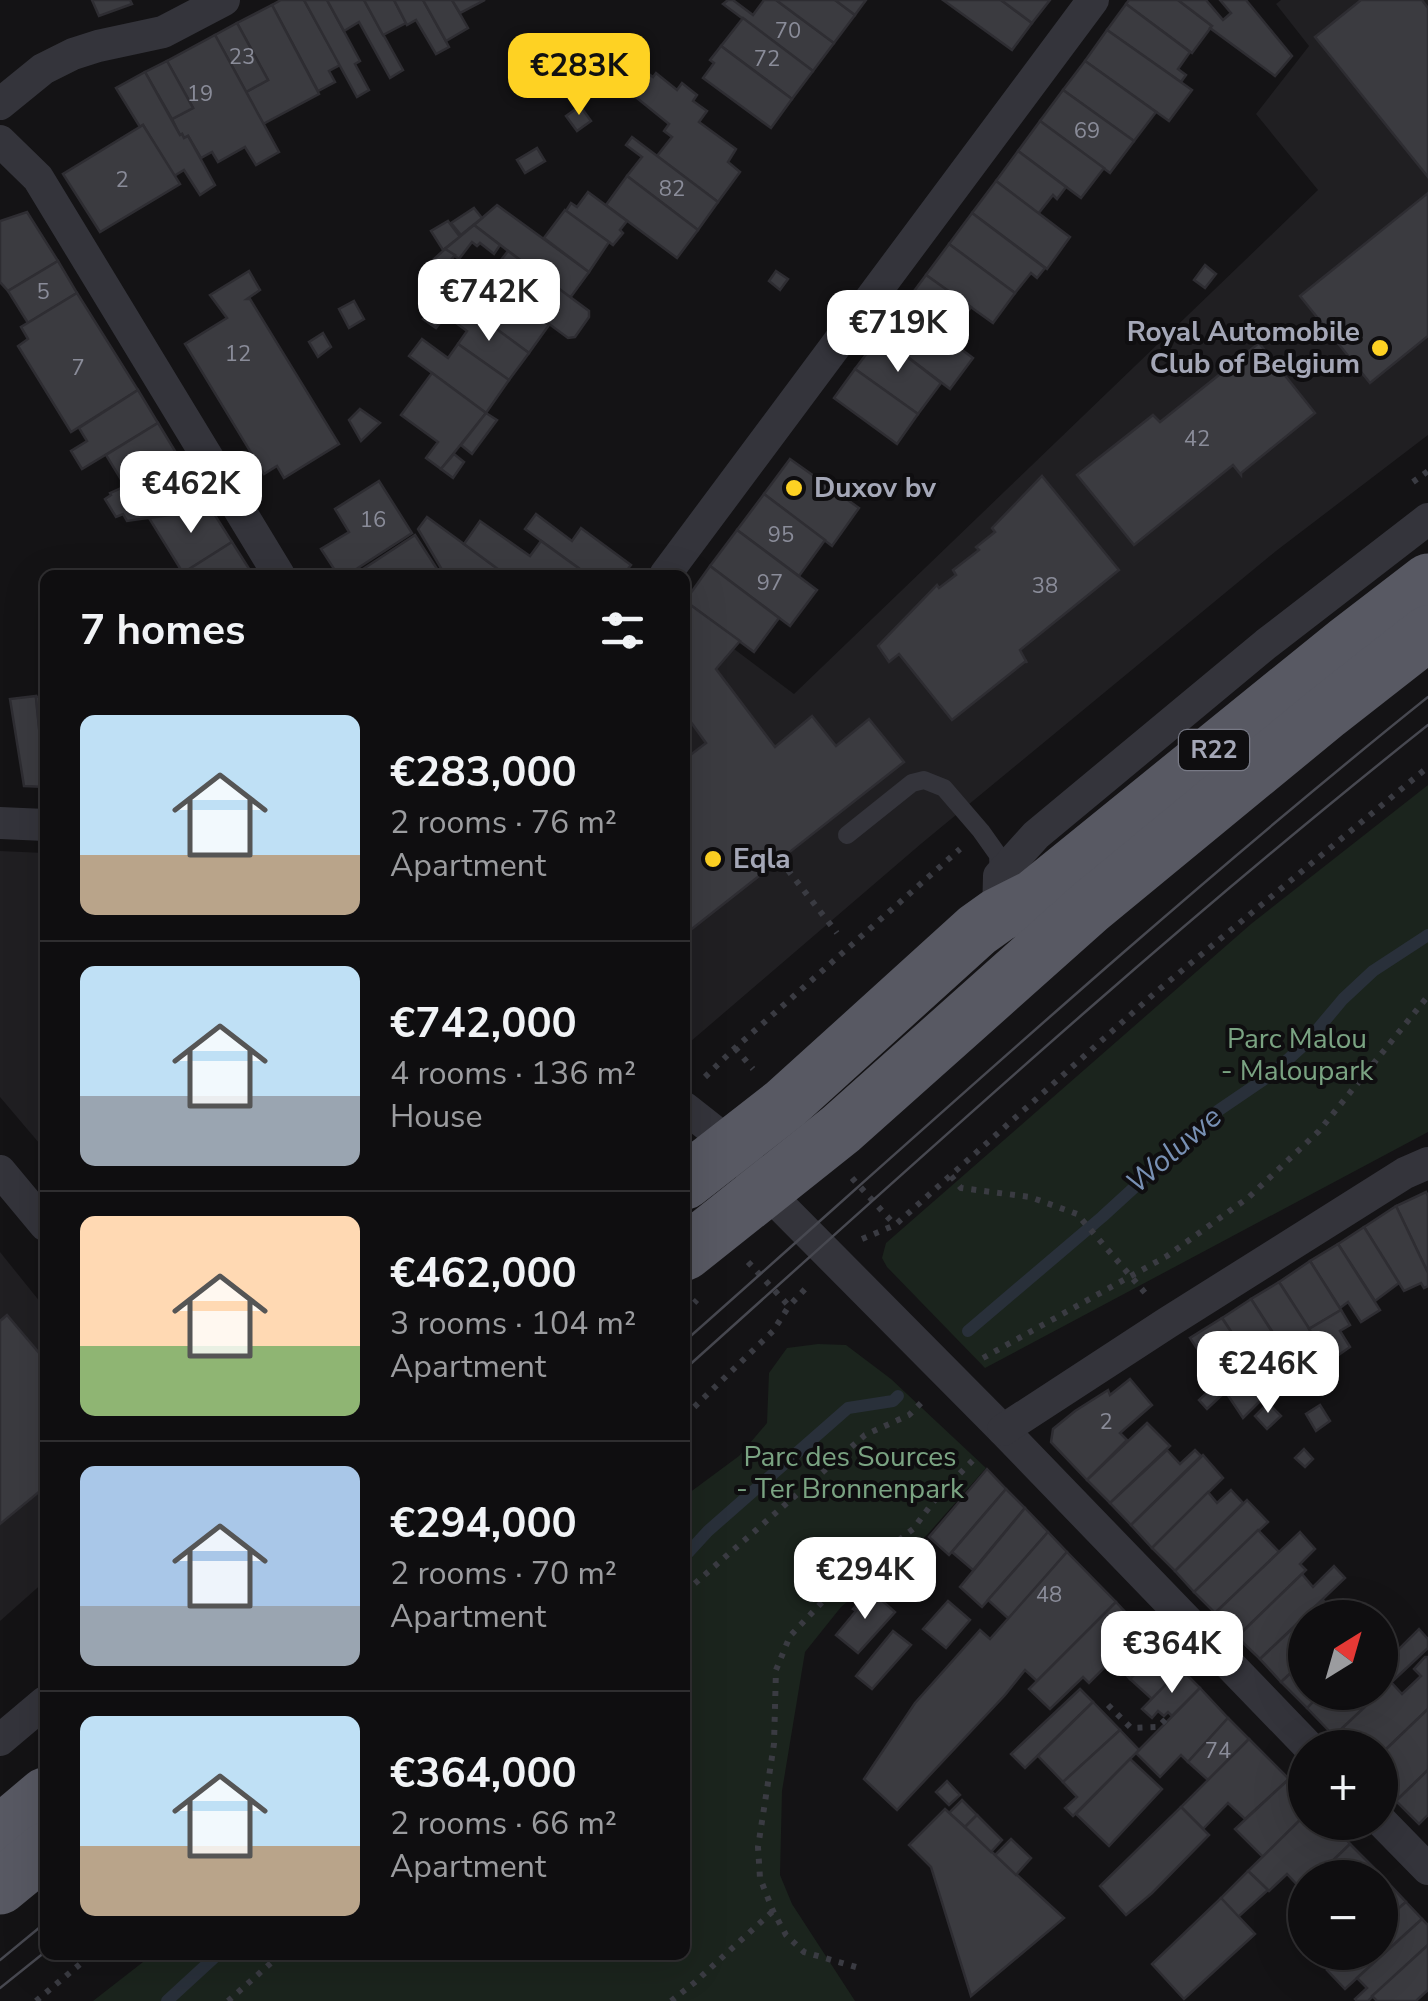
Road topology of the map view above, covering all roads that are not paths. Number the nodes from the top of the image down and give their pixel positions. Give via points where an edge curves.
1 (224, 0) edge
2 (1093, 0) edge
3 (0, 104) edge
4 (0, 141) edge
5 (1428, 520) edge
6 (276, 570) edge
7 (669, 570) edge
8 (1428, 580) edge
9 (1428, 634) edge
10 (0, 824) edge
11 (40, 826) edge
12 (981, 831) junction
13 (847, 835) dead end
14 (1036, 835) junction
15 (999, 896) junction
16 (690, 1112) edge
17 (732, 1145) junction
18 (1428, 1163) edge
19 (0, 1171) edge
20 (690, 1178) edge
21 (764, 1189) junction
22 (40, 1219) edge
23 (690, 1249) edge
24 (1004, 1430) junction
25 (40, 1706) edge
26 (1293, 1730) edge
27 (0, 1740) edge
28 (40, 1799) edge
29 (0, 1833) edge
30 (1398, 1839) edge
31 (40, 1854) edge
32 (1428, 1870) edge
33 (0, 1888) edge

1 - 3 street via 163,32 73,54
2 - 7 street
4 - 6 street via 38,178
5 - 14 street
8 - 15 highway, R22 via 1034,897
9 - 21 highway, R22 via 1090,906 841,1129
10 - 11 street
12 - 13 lane via 944,788 924,780
12 - 14 lane via 1010,839
12 - 15 lane via 998,855
14 - 15 street
15 - 17 highway, R22 via 978,930
16 - 17 street
17 - 20 highway, R22
17 - 21 street
18 - 24 street
19 - 22 street
21 - 23 highway, R22
21 - 24 street
24 - 26 street
25 - 27 street
28 - 29 highway
30 - 32 street
31 - 33 highway

